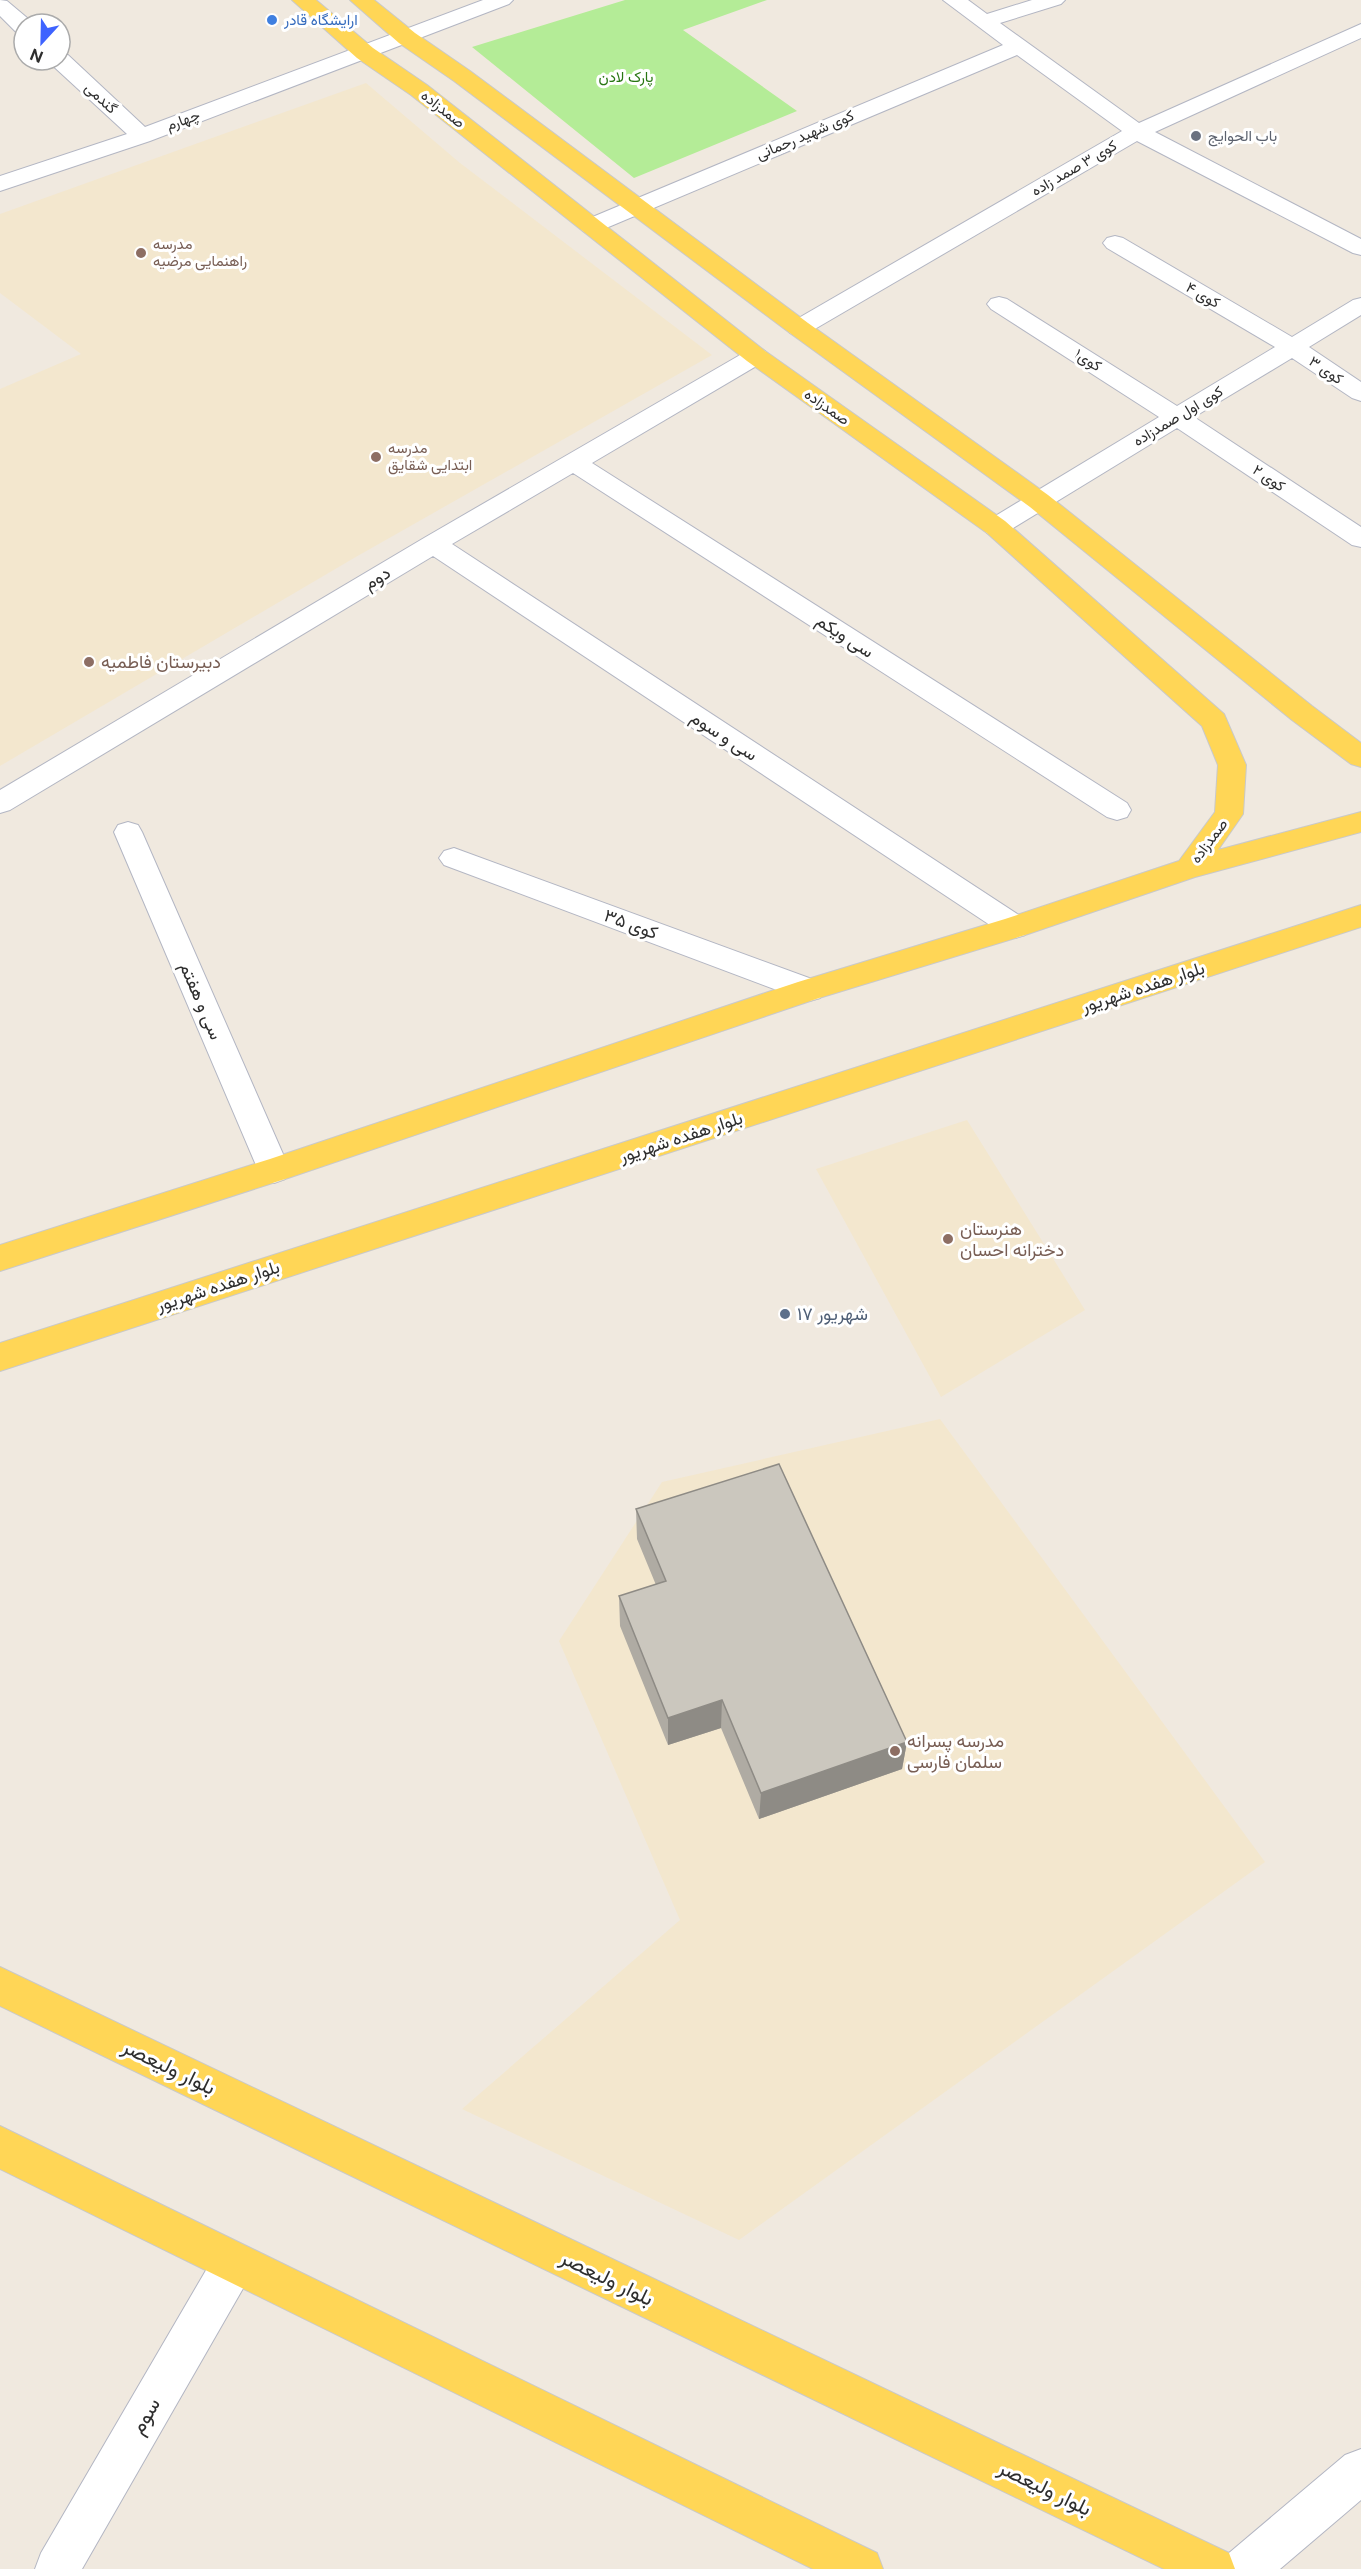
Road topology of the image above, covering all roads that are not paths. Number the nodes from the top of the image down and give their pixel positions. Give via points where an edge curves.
1 (303, 0) edge
2 (362, 0) edge
3 (502, 0) edge
4 (954, 0) edge
5 (1054, 0) edge
6 (0, 5) edge
7 (12, 16) edge
8 (986, 21) junction
9 (1361, 30) edge
10 (407, 38) junction
11 (1020, 46) junction
12 (365, 53) junction
13 (72, 71) edge
14 (1137, 132) junction
15 (142, 136) junction
16 (0, 184) edge
17 (635, 206) junction
18 (591, 226) junction
19 (1115, 243) dead end
20 (1361, 248) edge
21 (999, 304) dead end
22 (1361, 305) edge
23 (777, 342) junction
24 (1292, 347) junction
25 (1361, 393) edge
26 (1177, 417) junction
27 (573, 462) junction
28 (1039, 501) junction
29 (996, 527) junction
30 (1361, 539) edge
31 (433, 544) junction
32 (1361, 757) edge
33 (0, 803) edge
34 (1117, 810) dead end
35 (1361, 822) edge
36 (128, 832) dead end
37 (454, 858) dead end
38 (1189, 868) junction
39 (1361, 916) edge
40 (1015, 927) junction
41 (809, 990) junction
42 (274, 1170) junction
43 (0, 1258) edge
44 (0, 1357) edge
45 (0, 1986) edge
46 (0, 2146) edge
47 (234, 2263) junction
48 (1361, 2471) edge
49 (57, 2569) edge
50 (861, 2569) edge
51 (1214, 2569) edge
52 (1245, 2569) edge

1 - 12 main road, صمدزاده
2 - 10 main road, صمدزاده
3 - 10 street, چهارم
4 - 8 street
5 - 8 street
6 - 7 street
8 - 11 street
9 - 14 street, کوی ۳ صمد زاده
10 - 12 street, چهارم
10 - 17 main road, صمدزاده
11 - 14 street
11 - 17 street, کوی شهید رحمانی
12 - 15 street, چهارم
12 - 18 main road, صمدزاده via 419,90
13 - 15 street, گندمی
14 - 20 street
14 - 23 street, کوی ۳ صمد زاده
15 - 16 street, چهارم
17 - 18 street, کوی شهید رحمانی
17 - 23 main road, صمدزاده
18 - 23 main road, صمدزاده
19 - 24 street, کوی ۴
21 - 26 street, کوی۱
22 - 24 street, کوی اول صمدزاده
23 - 27 street, دوم
23 - 28 main road, صمدزاده
23 - 29 main road, صمدزاده
24 - 25 street, کوی ۳
24 - 26 street, کوی اول صمدزاده
26 - 28 street, کوی اول صمدزاده
26 - 30 street, کوی ۲
27 - 31 street, دوم
27 - 34 street, سی ویکم
28 - 29 street, کوی اول صمدزاده
28 - 32 main road, صمدزاده
29 - 38 main road, صمدزاده via 1214,721 1232,765 1229,814
31 - 33 street, دوم
31 - 40 street, سی و سوم
35 - 38 main road
36 - 42 street, سی و هفتم
37 - 41 street, کوی ۳۵
38 - 40 main road
39 - 44 main road, بلوار هفده شهریور
40 - 41 main road
41 - 42 main road
42 - 43 main road
45 - 51 main road, بلوار ولیعصر
46 - 47 main road
47 - 49 street, سوم
47 - 50 main road
48 - 52 street

